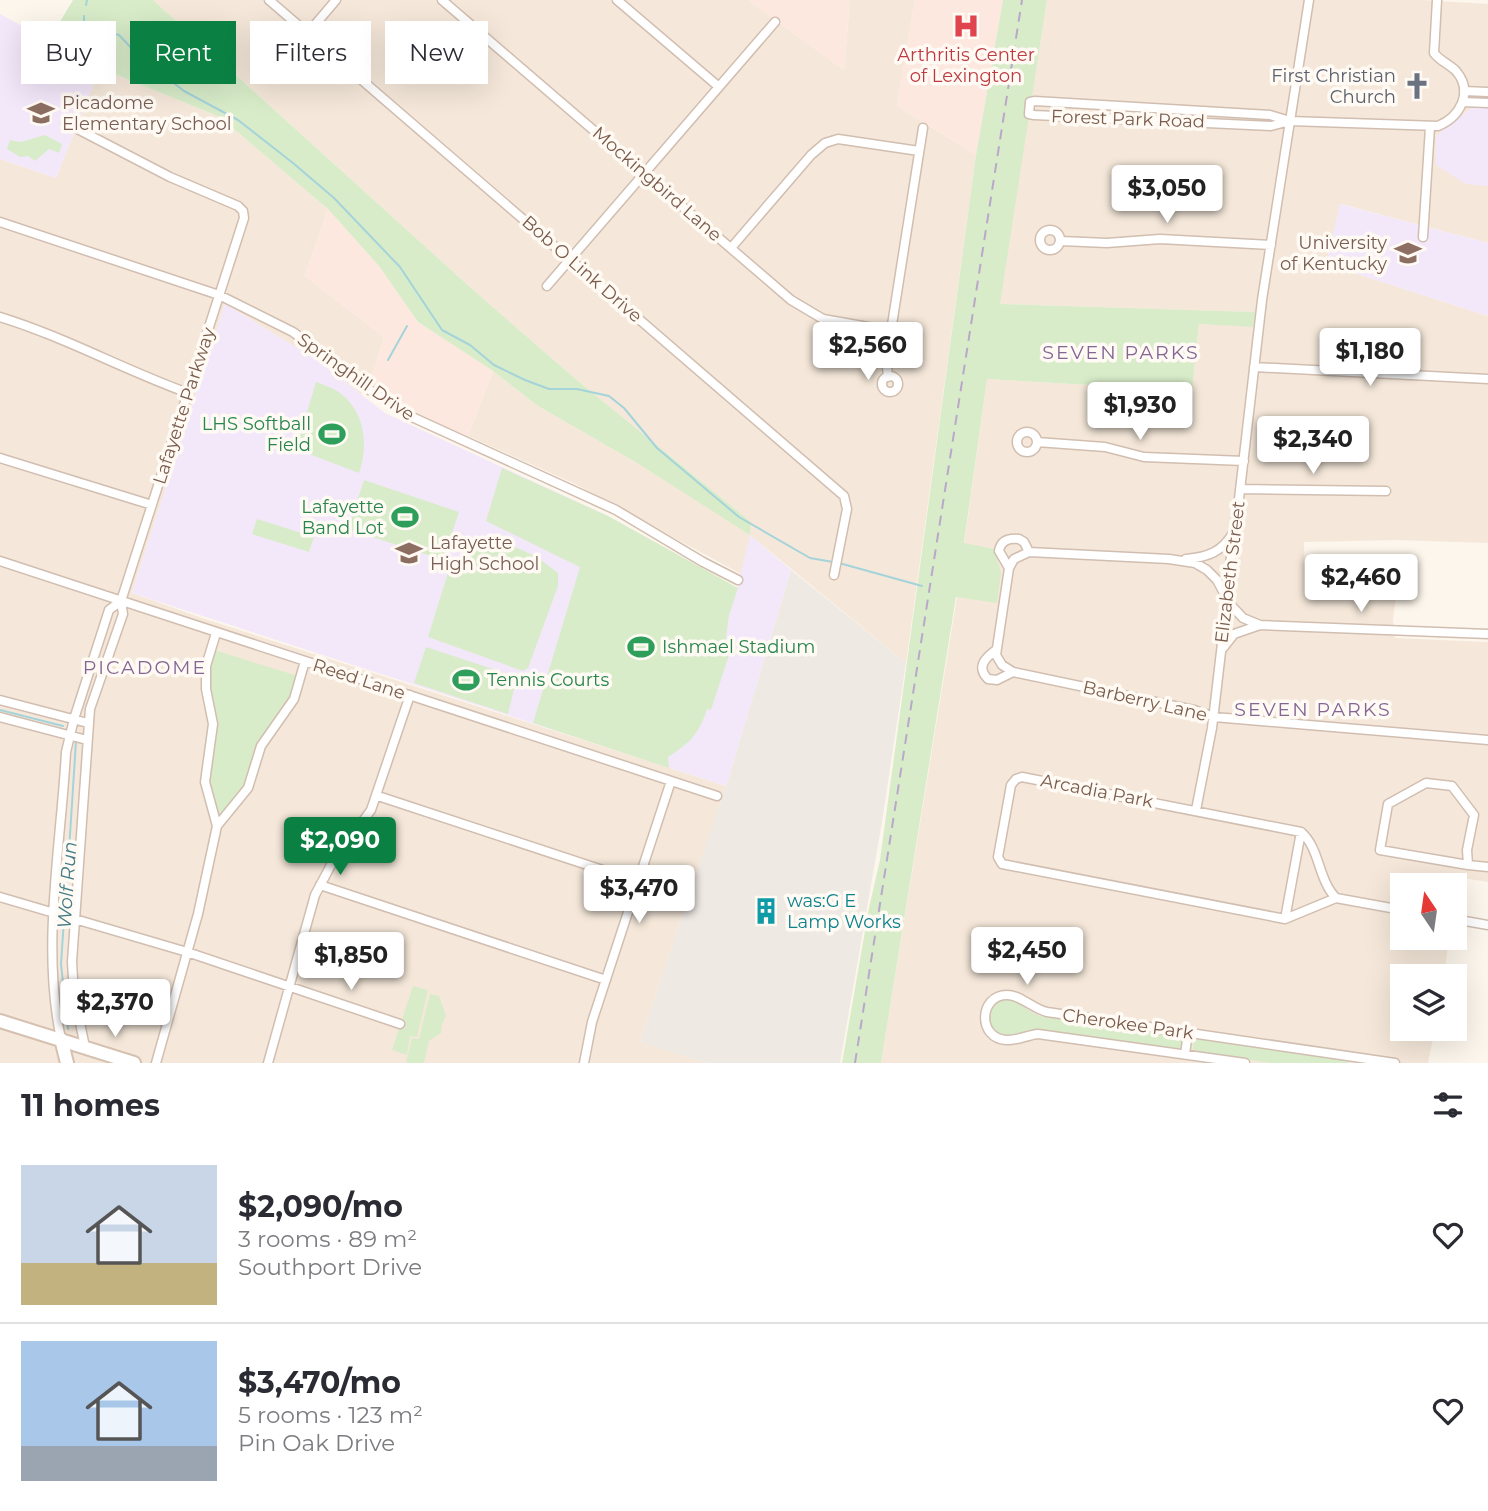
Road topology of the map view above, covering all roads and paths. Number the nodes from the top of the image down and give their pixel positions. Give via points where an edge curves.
1 (269, 0) edge
2 (336, 0) edge
3 (442, 0) edge
4 (617, 0) edge
5 (1309, 0) edge
6 (1437, 0) edge
7 (294, 21) edge
8 (318, 21) edge
9 (775, 22) dead end
10 (367, 84) edge
11 (719, 87) junction
12 (1464, 91) junction
13 (1488, 92) edge
14 (1463, 102) junction
15 (1488, 103) edge
16 (1154, 109) junction
17 (1153, 120) junction
18 (1290, 121) junction
19 (66, 123) dead end
20 (1430, 127) junction
21 (923, 128) dead end
22 (919, 151) junction
23 (645, 173) junction
24 (0, 222) edge
25 (1423, 236) dead end
26 (1061, 241) dead end
27 (1271, 245) junction
28 (731, 248) junction
29 (571, 260) junction
30 (547, 286) dead end
31 (219, 295) junction
32 (0, 317) edge
33 (891, 331) junction
34 (1254, 367) junction
35 (888, 377) dead end
36 (1488, 379) edge
37 (188, 393) junction
38 (1037, 442) dead end
39 (0, 458) edge
40 (1244, 461) junction
41 (1240, 489) junction
42 (1386, 491) dead end
43 (152, 505) junction
44 (1236, 529) junction
45 (1029, 552) junction
46 (1169, 559) junction
47 (0, 561) edge
48 (836, 567) dead end
49 (1009, 568) junction
50 (738, 580) dead end
51 (1226, 598) junction
52 (121, 601) junction
53 (1260, 625) junction
54 (216, 633) junction
55 (1488, 634) edge
56 (996, 650) junction
57 (1219, 657) junction
58 (305, 661) junction
59 (1013, 672) junction
60 (410, 695) junction
61 (0, 700) edge
62 (0, 716) edge
63 (1214, 717) junction
64 (74, 719) junction
65 (88, 723) junction
66 (69, 735) junction
67 (87, 740) junction
68 (1488, 740) edge
69 (671, 781) junction
70 (378, 796) junction
71 (718, 796) dead end
72 (1196, 810) junction
73 (217, 826) junction
74 (1301, 832) junction
75 (1468, 864) junction
76 (1488, 867) edge
77 (639, 882) junction
78 (320, 886) junction
79 (0, 897) edge
80 (1336, 898) junction
81 (1390, 908) edge
82 (56, 912) junction
83 (72, 917) junction
84 (1285, 919) junction
85 (1467, 921) edge
86 (1488, 925) edge
87 (187, 952) junction
88 (606, 979) junction
89 (288, 985) junction
90 (0, 1021) edge
91 (400, 1024) dead end
92 (1188, 1033) junction
93 (61, 1039) junction
94 (85, 1047) junction
95 (1185, 1054) junction
96 (1355, 1060) edge
97 (67, 1063) edge
98 (73, 1063) edge
99 (134, 1063) edge
100 (156, 1063) edge
101 (268, 1063) edge
102 (584, 1063) edge
103 (1245, 1063) edge
104 (1395, 1063) edge

1 - 7 street, Bob O Link Drive
2 - 8 street
3 - 23 street, Mockingbird Lane
4 - 11 street
5 - 18 street, Elizabeth Street
6 - 12 street via 1434,53 1458,74
9 - 11 street
10 - 29 street, Bob O Link Drive
11 - 23 street
12 - 13 street
12 - 14 street
14 - 15 street
14 - 20 street via 1452,119
16 - 17 street
16 - 17 street, Forest Park Road via 1035,101 1028,110 1034,116
16 - 18 street, Forest Park Road via 1270,115
17 - 18 street, Forest Park Road via 1271,126
18 - 20 street, Forest Park Road
18 - 27 street, Elizabeth Street
19 - 31 street, Lafayette Parkway via 243,211 242,228
20 - 25 street
21 - 22 street
22 - 28 street via 844,139 825,143
22 - 33 street
23 - 28 street, Mockingbird Lane
23 - 29 street
24 - 31 street, Springhill Drive
26 - 27 street via 1160,239
27 - 34 street, Elizabeth Street
28 - 33 street, Mockingbird Lane via 816,316
29 - 30 street
29 - 48 street, Bob O Link Drive via 844,496 847,509
31 - 37 street, Lafayette Parkway
31 - 50 street, Springhill Drive via 293,332 412,417 616,510
32 - 37 street
33 - 35 street
34 - 36 street
34 - 40 street, Elizabeth Street
37 - 43 street, Lafayette Parkway
38 - 40 street via 1105,447 1144,457
39 - 43 street
40 - 41 street, Elizabeth Street
41 - 42 street
41 - 44 street, Elizabeth Street
43 - 52 street, Lafayette Parkway
44 - 46 street via 1215,553
44 - 51 street, Elizabeth Street
45 - 46 street
45 - 49 street via 1014,559
45 - 49 street via 1019,538 1005,540 999,551
46 - 51 street via 1207,570
47 - 52 street, Reed Lane
49 - 56 street
51 - 53 street via 1243,618
51 - 57 street, Elizabeth Street
52 - 54 street, Reed Lane
52 - 64 street, Lafayette Parkway via 109,610
52 - 65 street, Lafayette Parkway via 123,614
53 - 55 street
53 - 57 street via 1234,634
54 - 58 street, Reed Lane
54 - 73 street via 206,666 213,724 205,782
56 - 59 street via 1000,663
56 - 59 street, Barberry Lane via 984,659 984,675 997,680
57 - 63 street, Elizabeth Street
58 - 60 street, Reed Lane
58 - 73 street via 294,699 261,746 248,788
59 - 63 street, Barberry Lane
60 - 69 street, Reed Lane
60 - 70 street
61 - 64 street
62 - 66 street
63 - 68 street, Barberry Lane
63 - 72 street, Elizabeth Street
64 - 65 street
64 - 66 street, Lafayette Parkway
65 - 67 street, Lafayette Parkway
66 - 67 street
66 - 82 street, Lafayette Parkway
67 - 83 street, Lafayette Parkway
69 - 71 street, Reed Lane
69 - 77 street
70 - 77 street
70 - 78 street
72 - 74 street, Arcadia Park
72 - 84 street, Arcadia Park via 1018,778 1011,785 998,859 1005,865
73 - 87 street
74 - 80 street
74 - 84 street
75 - 75 street via 1474,815 1452,786 1426,783 1388,804 1380,850
75 - 76 street
77 - 88 street
78 - 88 street
78 - 89 street
79 - 82 street
80 - 81 street
80 - 84 street
82 - 83 street
82 - 93 street, Lafayette Parkway via 52,987
83 - 87 street
83 - 94 street, Lafayette Parkway via 73,978
85 - 86 street
87 - 89 street
87 - 100 street
88 - 102 street
89 - 91 street
89 - 101 street
90 - 93 main road
92 - 95 street
92 - 95 street, Cherokee Park via 1037,1010 1006,995 995,999 984,1014 988,1031 1005,1040 1038,1034
92 - 96 street, Cherokee Park
93 - 94 main road
93 - 97 main road
94 - 98 main road
94 - 99 main road
95 - 103 street, Cherokee Park
96 - 104 street, Cherokee Park

